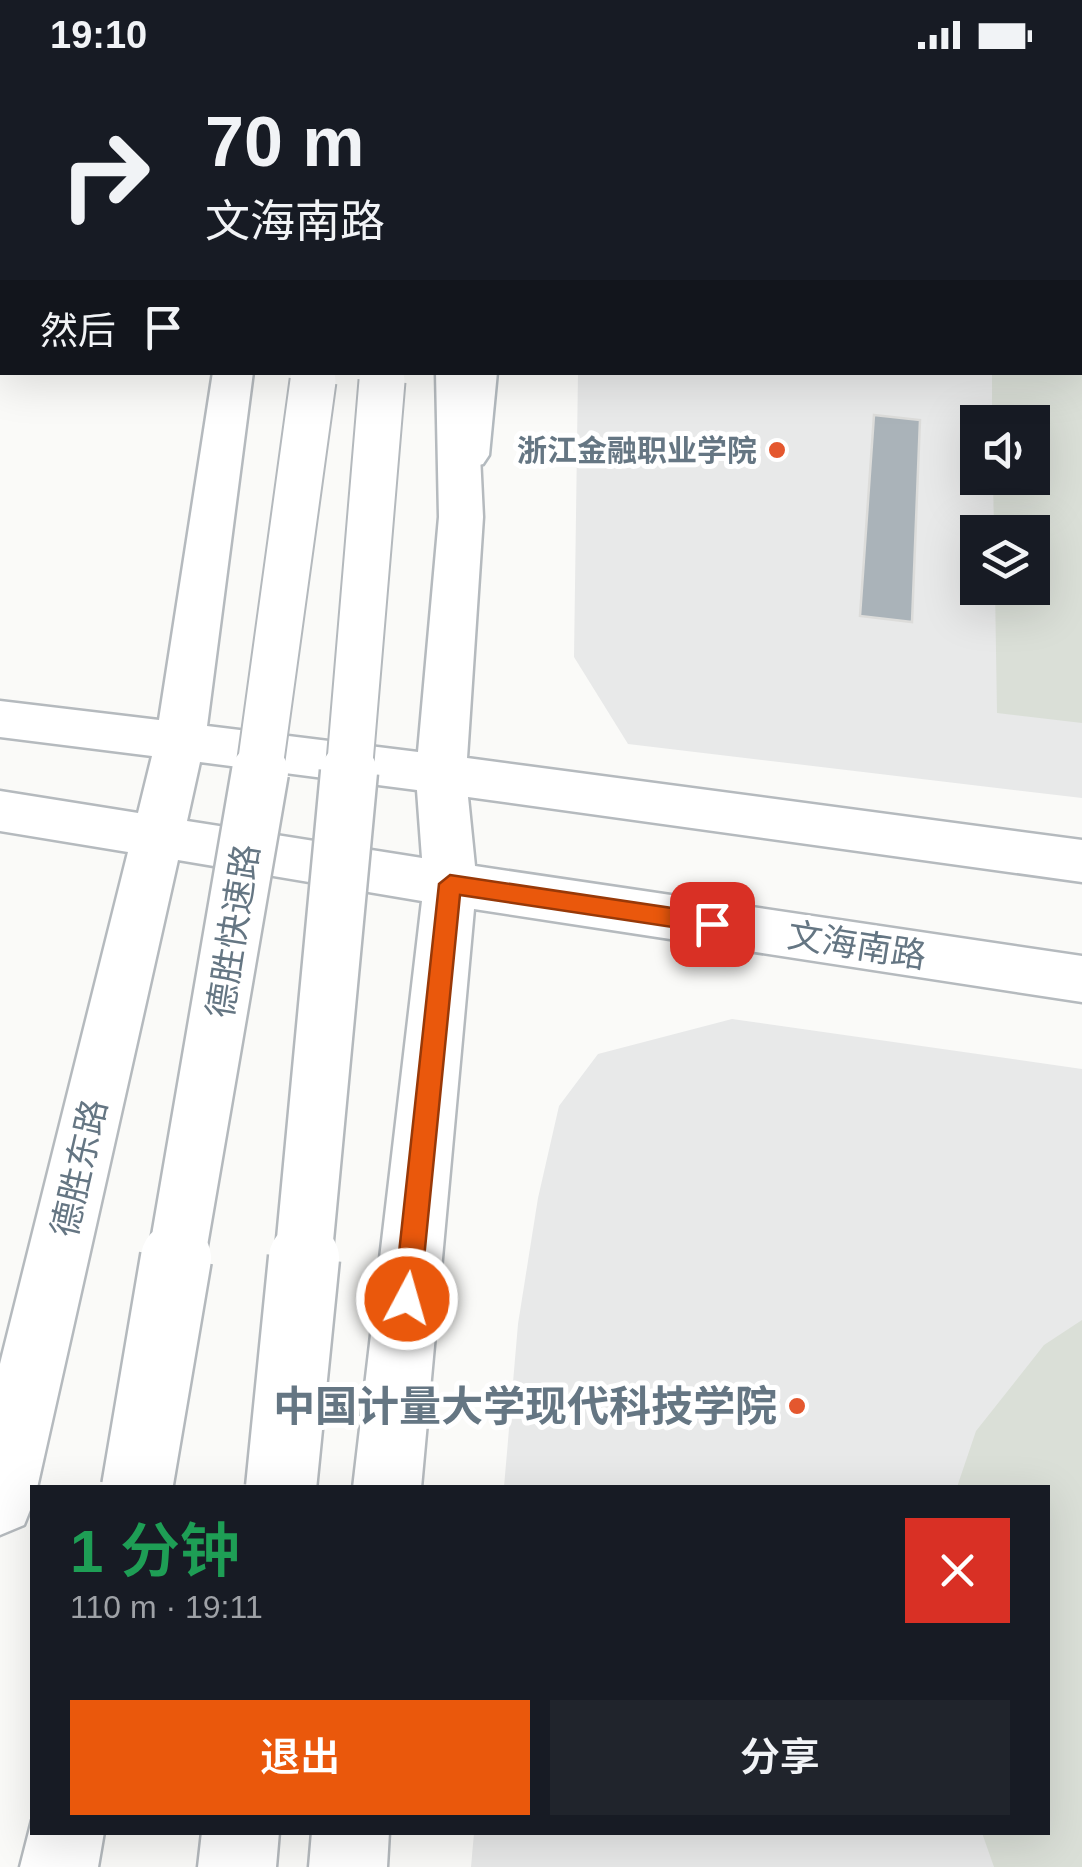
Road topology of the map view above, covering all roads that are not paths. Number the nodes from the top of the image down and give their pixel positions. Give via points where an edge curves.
1 (233, 375) edge
2 (314, 375) edge
3 (384, 375) edge
4 (456, 375) edge
5 (478, 375) edge
6 (461, 517) junction
7 (0, 719) edge
8 (180, 743) junction
9 (440, 774) junction
10 (0, 811) edge
11 (158, 836) junction
12 (1082, 861) edge
13 (450, 884) junction
14 (1082, 979) edge
15 (138, 1485) edge
16 (281, 1485) edge
17 (387, 1485) edge
18 (0, 1501) edge
19 (65, 1835) edge
20 (241, 1835) edge
21 (352, 1835) edge
22 (59, 1867) edge
23 (237, 1867) edge
24 (348, 1867) edge

1 - 8 main road, 德胜东路
2 - 15 main road, 德胜快速路, bridge via 272,700
3 - 16 main road, bridge
4 - 6 main road
5 - 6 main road
6 - 9 main road
7 - 8 main road
8 - 9 main road
8 - 11 main road, 德胜东路
9 - 12 main road
9 - 13 main road
10 - 11 main road, 文海南路
11 - 13 main road, 文海南路
11 - 18 main road, 德胜东路
13 - 14 main road, 文海南路
13 - 17 main road
19 - 22 main road
20 - 23 main road
21 - 24 main road

